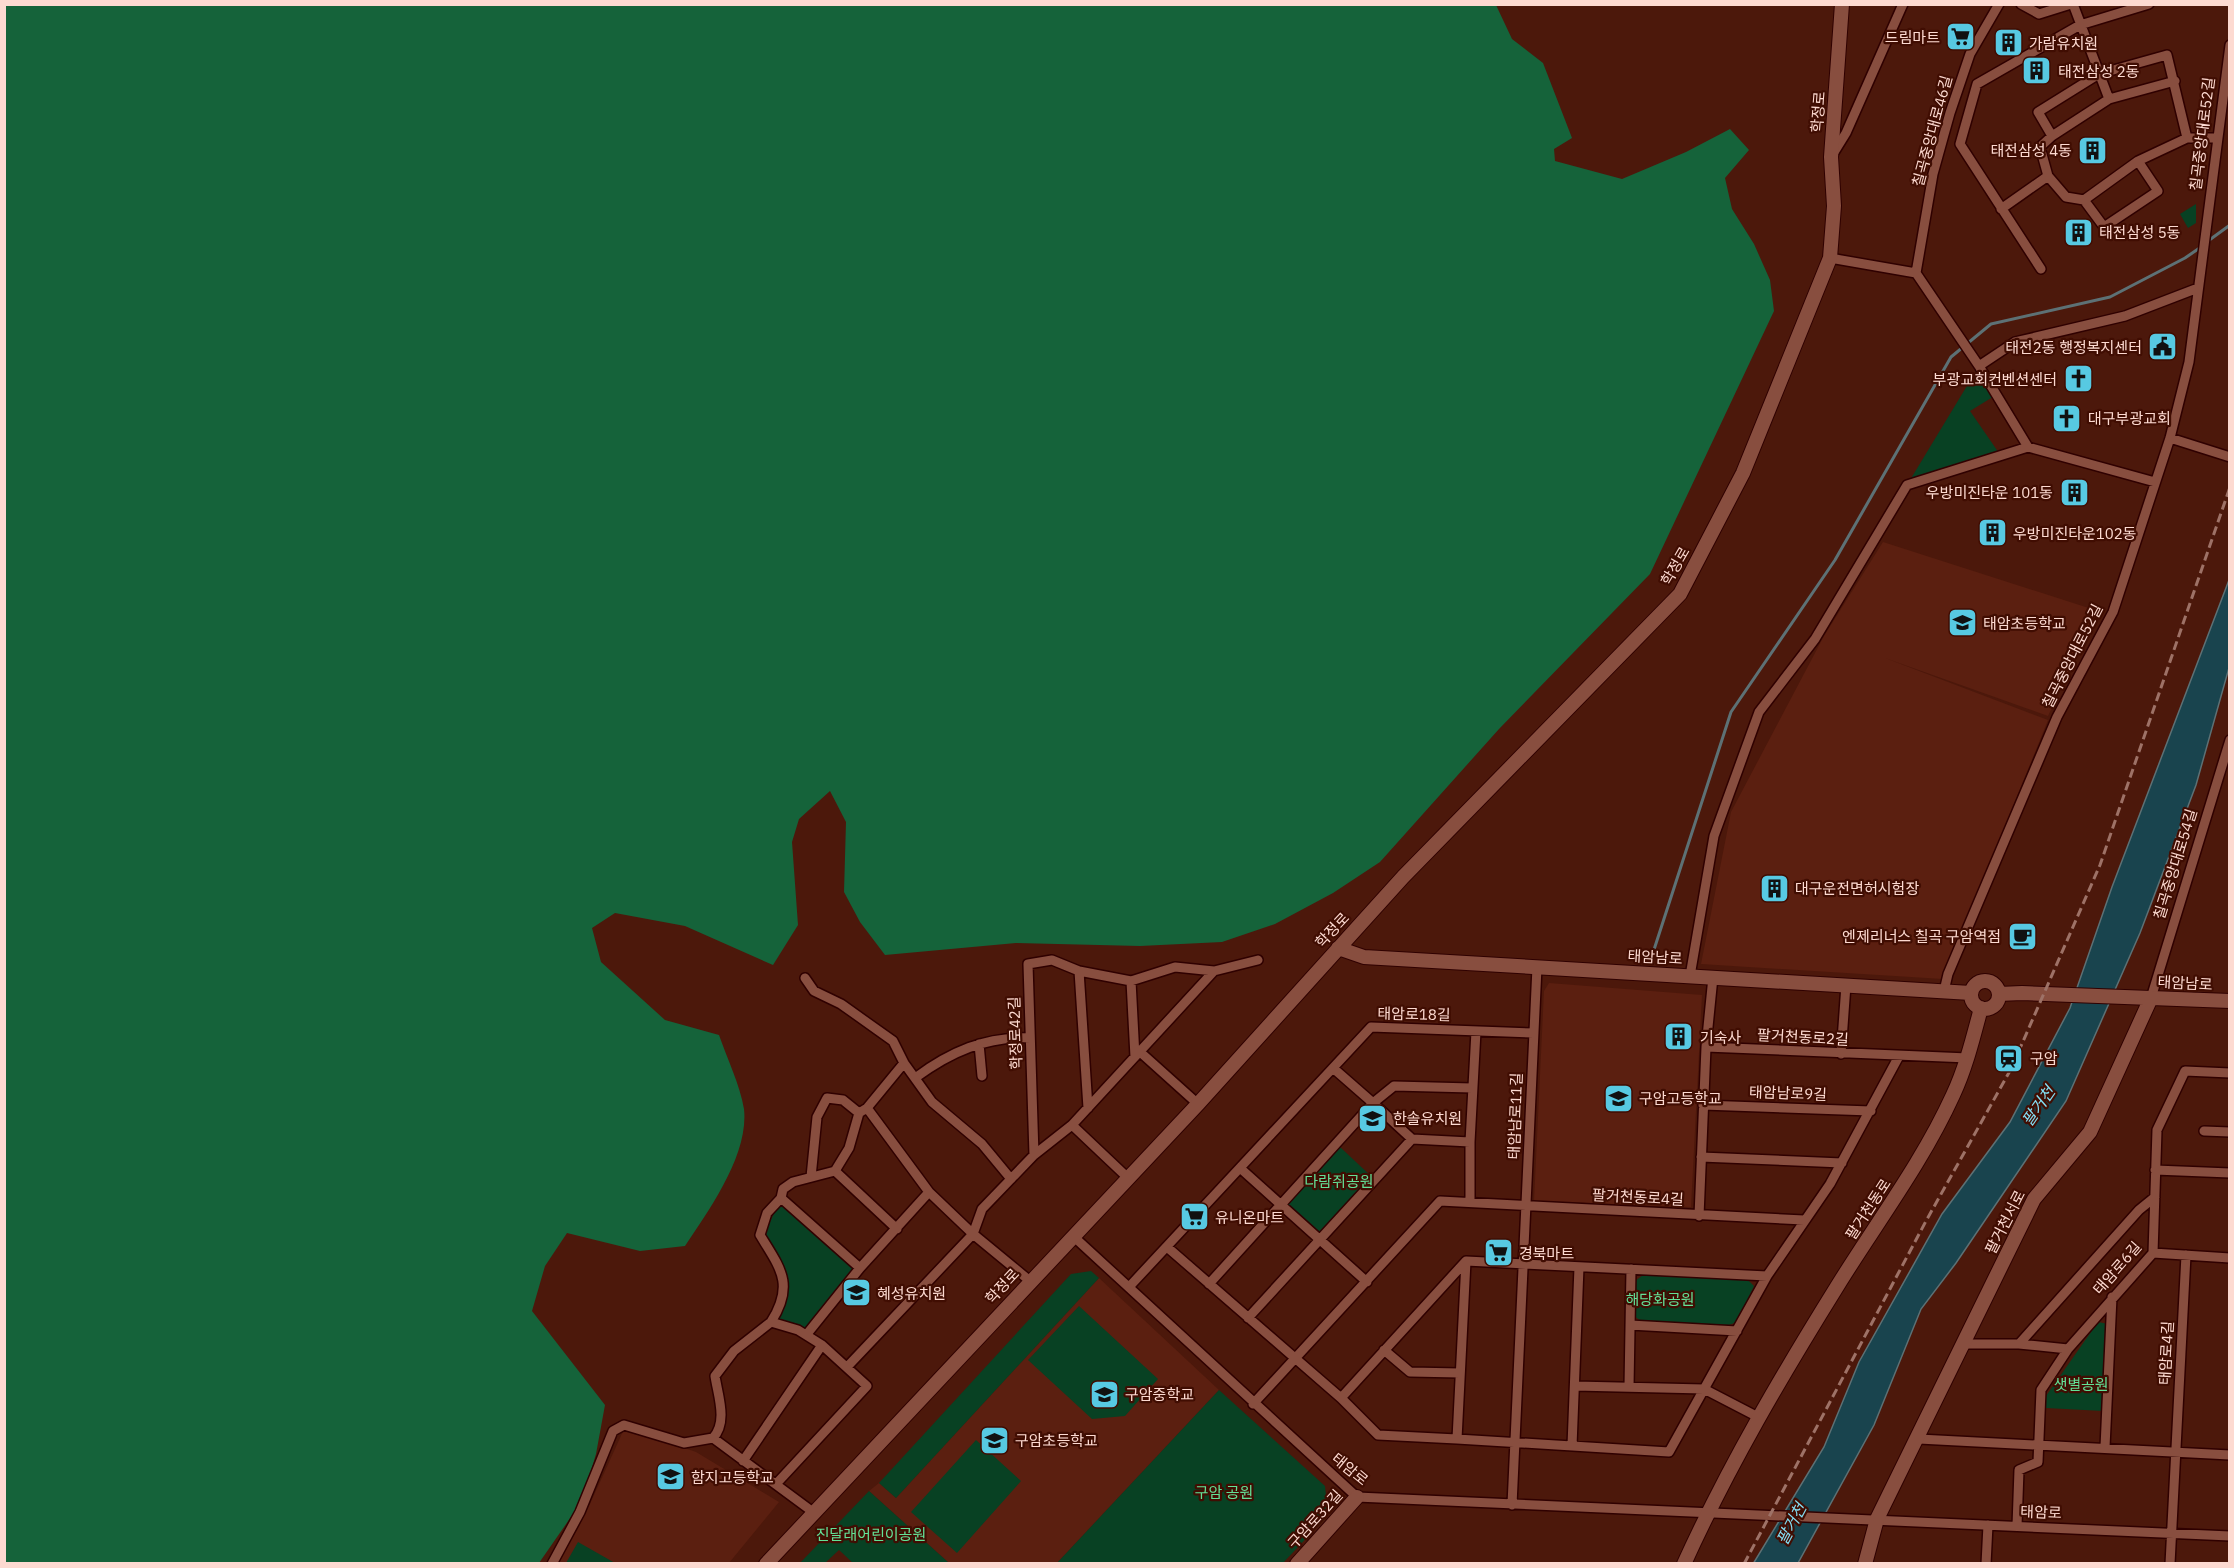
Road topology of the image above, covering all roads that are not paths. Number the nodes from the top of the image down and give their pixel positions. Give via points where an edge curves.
1 (1842, 4) edge
2 (1904, 4) edge
3 (1998, 4) edge
4 (2021, 4) edge
5 (2072, 4) edge
6 (2149, 4) edge
7 (2080, 25) junction
8 (2229, 45) edge
9 (2099, 74) junction
10 (2175, 81) junction
11 (2109, 99) junction
12 (2219, 123) junction
13 (2229, 124) edge
14 (2052, 136) junction
15 (2187, 138) junction
16 (2217, 138) junction
17 (1831, 157) junction
18 (2138, 161) junction
19 (2048, 176) junction
20 (2084, 200) junction
21 (2001, 209) junction
22 (1830, 258) junction
23 (2041, 269) dead end
24 (1916, 273) junction
25 (2198, 288) junction
26 (1979, 366) junction
27 (2170, 438) junction
28 (2028, 447) junction
29 (2229, 457) edge
30 (2155, 482) junction
31 (2229, 740) edge
32 (1338, 948) junction
33 (1258, 960) dead end
34 (1537, 967) junction
35 (1078, 971) junction
36 (1214, 971) junction
37 (1690, 976) junction
38 (1713, 977) junction
39 (806, 978) dead end
40 (1131, 981) junction
41 (1846, 985) junction
42 (1944, 991) junction
43 (1971, 993) junction
44 (1999, 994) junction
45 (2145, 998) junction
46 (2229, 1001) edge
47 (1981, 1008) junction
48 (1476, 1031) junction
49 (1534, 1033) junction
50 (1030, 1038) junction
51 (979, 1044) junction
52 (1706, 1047) junction
53 (1137, 1054) junction
54 (1841, 1054) junction
55 (1899, 1056) junction
56 (1968, 1058) junction
57 (904, 1063) junction
58 (1333, 1068) junction
59 (2229, 1073) edge
60 (982, 1076) dead end
61 (915, 1078) junction
62 (1472, 1088) junction
63 (1373, 1103) junction
64 (1198, 1104) junction
65 (1703, 1105) junction
66 (1088, 1108) junction
67 (863, 1110) junction
68 (1871, 1111) junction
69 (1072, 1125) junction
70 (2204, 1131) dead end
71 (2229, 1132) edge
72 (1412, 1140) junction
73 (1470, 1142) junction
74 (1034, 1155) junction
75 (1701, 1157) junction
76 (1842, 1163) junction
77 (1239, 1168) junction
78 (2155, 1170) junction
79 (835, 1171) junction
80 (2229, 1173) edge
81 (811, 1178) junction
82 (1128, 1178) junction
83 (1011, 1179) junction
84 (930, 1192) junction
85 (2155, 1197) junction
86 (781, 1198) junction
87 (1470, 1201) junction
88 (1282, 1206) junction
89 (1526, 1206) junction
90 (1699, 1216) junction
91 (1804, 1220) junction
92 (897, 1228) junction
93 (973, 1234) junction
94 (1072, 1236) junction
95 (1320, 1240) junction
96 (1167, 1247) junction
97 (2153, 1253) junction
98 (2186, 1255) junction
99 (2229, 1258) edge
100 (1466, 1261) junction
101 (1523, 1266) junction
102 (1580, 1267) junction
103 (860, 1268) junction
104 (1631, 1269) junction
105 (1767, 1276) junction
106 (1029, 1281) junction
107 (1367, 1282) junction
108 (1209, 1284) junction
109 (1129, 1287) junction
110 (2112, 1297) junction
111 (1248, 1318) junction
112 (771, 1322) junction
113 (1630, 1325) junction
114 (1737, 1331) junction
115 (807, 1334) junction
116 (1963, 1344) junction
117 (2019, 1344) junction
118 (822, 1345) junction
119 (2067, 1349) junction
120 (1384, 1350) junction
121 (1295, 1359) junction
122 (847, 1367) junction
123 (1460, 1373) junction
124 (1575, 1386) junction
125 (1629, 1387) junction
126 (1704, 1389) junction
127 (1341, 1398) junction
128 (1253, 1404) junction
129 (1760, 1418) junction
130 (712, 1437) junction
131 (1457, 1439) junction
132 (1919, 1439) junction
133 (1515, 1442) junction
134 (2038, 1444) junction
135 (1572, 1446) junction
136 (2105, 1447) junction
137 (2176, 1451) junction
138 (2229, 1455) edge
139 (743, 1461) junction
140 (777, 1483) junction
141 (1357, 1497) junction
142 (1512, 1505) junction
143 (813, 1512) junction
144 (1706, 1515) junction
145 (1877, 1519) junction
146 (1988, 1525) junction
147 (2017, 1526) junction
148 (2172, 1533) junction
149 (2229, 1536) edge
150 (552, 1563) edge
151 (766, 1563) edge
152 (1297, 1563) edge
153 (1684, 1563) edge
154 (1865, 1563) edge
155 (1986, 1563) edge
156 (2170, 1563) edge

1 - 17 main road, 학정로
2 - 17 street via 1846,133
3 - 24 street, 칠곡중앙대로46길 via 1970,54 1950,113 1933,174
4 - 5 street via 2039,14
5 - 7 street
6 - 7 street
7 - 9 street
7 - 21 street via 1977,84 1960,144
8 - 12 street, 칠곡중앙대로52길
9 - 10 street via 2167,55
9 - 11 street
9 - 14 street via 2038,112
10 - 11 street
10 - 15 street
11 - 14 street
12 - 13 street
12 - 16 street, 칠곡중앙대로52길
14 - 19 street via 2040,147
15 - 16 street
15 - 18 street
16 - 25 street, 칠곡중앙대로52길
17 - 22 main road, 학정로 via 1834,206
18 - 20 street
18 - 20 street via 2158,191 2104,227
19 - 20 street via 2066,197
19 - 21 street
21 - 23 street
22 - 24 street
22 - 32 main road, 학정로 via 1743,473 1680,594
24 - 26 street
25 - 26 street via 2125,316 2015,342
25 - 27 street, 칠곡중앙대로52길 via 2189,362
26 - 28 street
27 - 29 street
27 - 30 street, 칠곡중앙대로52길
28 - 30 street
28 - 37 street via 1907,485 1815,639 1758,712 1714,836
30 - 42 street, 칠곡중앙대로52길 via 2113,612 2057,717
31 - 45 street, 칠곡중앙대로54길
32 - 34 main road, 태암남로 via 1364,957
32 - 64 main road, 학정로
33 - 36 street
34 - 37 main road, 태암남로
34 - 49 street, 태암남로11길
35 - 40 street, 학정로42길
35 - 50 street, 학정로42길 via 1052,960 1028,964
35 - 66 street
36 - 40 street, 학정로42길 via 1175,967
36 - 53 street
37 - 38 main road, 태암남로
38 - 41 main road, 태암남로
38 - 52 street
39 - 57 street via 814,991 841,1004 893,1041
40 - 53 street
41 - 42 main road, 태암남로
41 - 54 street
42 - 43 main road, 태암남로
43 - 44 main road via 1979,983 1988,982
43 - 47 main road via 1973,1002
44 - 45 main road, 태암남로
44 - 47 main road via 1993,1007
45 - 46 main road, 태암남로
45 - 116 main road, 팔거천서로 via 2090,1132 2034,1199
47 - 56 main road, 팔거천동로
48 - 49 street, 태암로18길
48 - 58 street, 태암로18길 via 1371,1027
48 - 62 street
49 - 89 street, 태암남로11길
50 - 51 street via 1010,1037
50 - 74 street, 학정로42길
51 - 60 street
51 - 61 street via 944,1056
52 - 54 street, 팔거천동로2길
52 - 65 street
53 - 64 street
53 - 66 street
54 - 55 street, 팔거천동로2길
55 - 56 street, 팔거천동로2길
55 - 68 street
56 - 129 main road, 팔거천동로 via 1953,1095 1892,1204 1839,1284
57 - 61 street
57 - 67 street
58 - 63 street
58 - 77 street, 태암로18길
59 - 78 street, 태암로6길 via 2185,1071 2157,1130
61 - 83 street via 932,1102 982,1144
62 - 63 street via 1394,1086
62 - 73 street
63 - 72 street
63 - 88 street
64 - 82 main road, 학정로
65 - 68 street, 태암남로9길
65 - 75 street
66 - 69 street
67 - 79 street via 849,1148
67 - 81 street via 843,1100 827,1098 817,1117
67 - 84 street
68 - 76 street
69 - 74 street
69 - 82 street
70 - 71 street
72 - 73 street
72 - 95 street
73 - 87 street
74 - 83 street
75 - 76 street
75 - 90 street
76 - 91 street
77 - 88 street
77 - 96 street, 태암로18길
78 - 80 street
78 - 85 street, 태암로6길
79 - 81 street
79 - 92 street
81 - 86 street via 793,1182 783,1189
82 - 94 main road, 학정로
83 - 93 street via 982,1209
84 - 92 street
84 - 93 street
85 - 97 street, 태암로6길
85 - 117 street
86 - 103 street
86 - 112 street via 767,1213 760,1235 784,1275 784,1293
87 - 89 street, 팔거천동로4길
87 - 107 street, 팔거천동로4길 via 1440,1201
88 - 95 street
88 - 108 street
89 - 90 street, 팔거천동로4길
89 - 101 street, 태암남로11길
90 - 91 street, 팔거천동로4길
91 - 105 street
92 - 103 street
93 - 106 street
93 - 122 street
94 - 106 main road, 학정로
94 - 109 street, 태암로
95 - 107 street
95 - 111 street
96 - 108 street
96 - 109 street, 태암로18길
97 - 98 street
97 - 110 street, 태암로6길
98 - 99 street
98 - 137 street, 태암로4길
100 - 101 street
100 - 120 street
100 - 123 street
101 - 102 street
101 - 133 street, 태암남로11길
102 - 104 street
102 - 124 street
103 - 115 street
104 - 105 street
104 - 113 street
105 - 114 street
106 - 143 main road, 학정로
107 - 121 street, 팔거천동로4길
108 - 111 street
109 - 128 street, 태암로
110 - 119 street, 태암로6길
110 - 136 street
111 - 121 street
112 - 115 street
112 - 130 street via 734,1351 715,1376 721,1414 720,1430
113 - 114 street
113 - 125 street
114 - 126 street
115 - 118 street
116 - 117 street
116 - 132 main road, 팔거천서로
117 - 119 street
118 - 122 street
118 - 139 street
119 - 134 street, 태암로6길 via 2041,1390
120 - 123 street via 1410,1372
120 - 127 street
121 - 127 street
121 - 128 street, 팔거천동로4길
122 - 140 street via 867,1386
123 - 131 street
124 - 125 street
124 - 135 street
125 - 126 street
126 - 129 street
126 - 135 street via 1669,1452
127 - 131 street via 1378,1435
128 - 141 street, 태암로
129 - 144 main road, 팔거천동로
130 - 139 street
130 - 150 street via 684,1443 624,1425 613,1431 580,1512
131 - 133 street
132 - 134 street
132 - 145 main road, 팔거천서로
133 - 135 street
133 - 142 street, 태암남로11길
134 - 136 street
134 - 147 street, 태암로6길 via 2038,1462 2019,1470
136 - 137 street
137 - 138 street
137 - 148 street, 태암로4길
139 - 140 street
140 - 143 street
141 - 142 street, 태암로
141 - 152 main road, 구암로32길
142 - 144 street, 태암로
143 - 151 main road, 학정로
144 - 145 street, 태암로
144 - 153 main road, 팔거천동로
145 - 146 street, 태암로
145 - 154 main road, 팔거천서로
146 - 147 street, 태암로
146 - 155 street
147 - 148 street, 태암로
148 - 149 street, 태암로
148 - 156 street, 태암로4길

